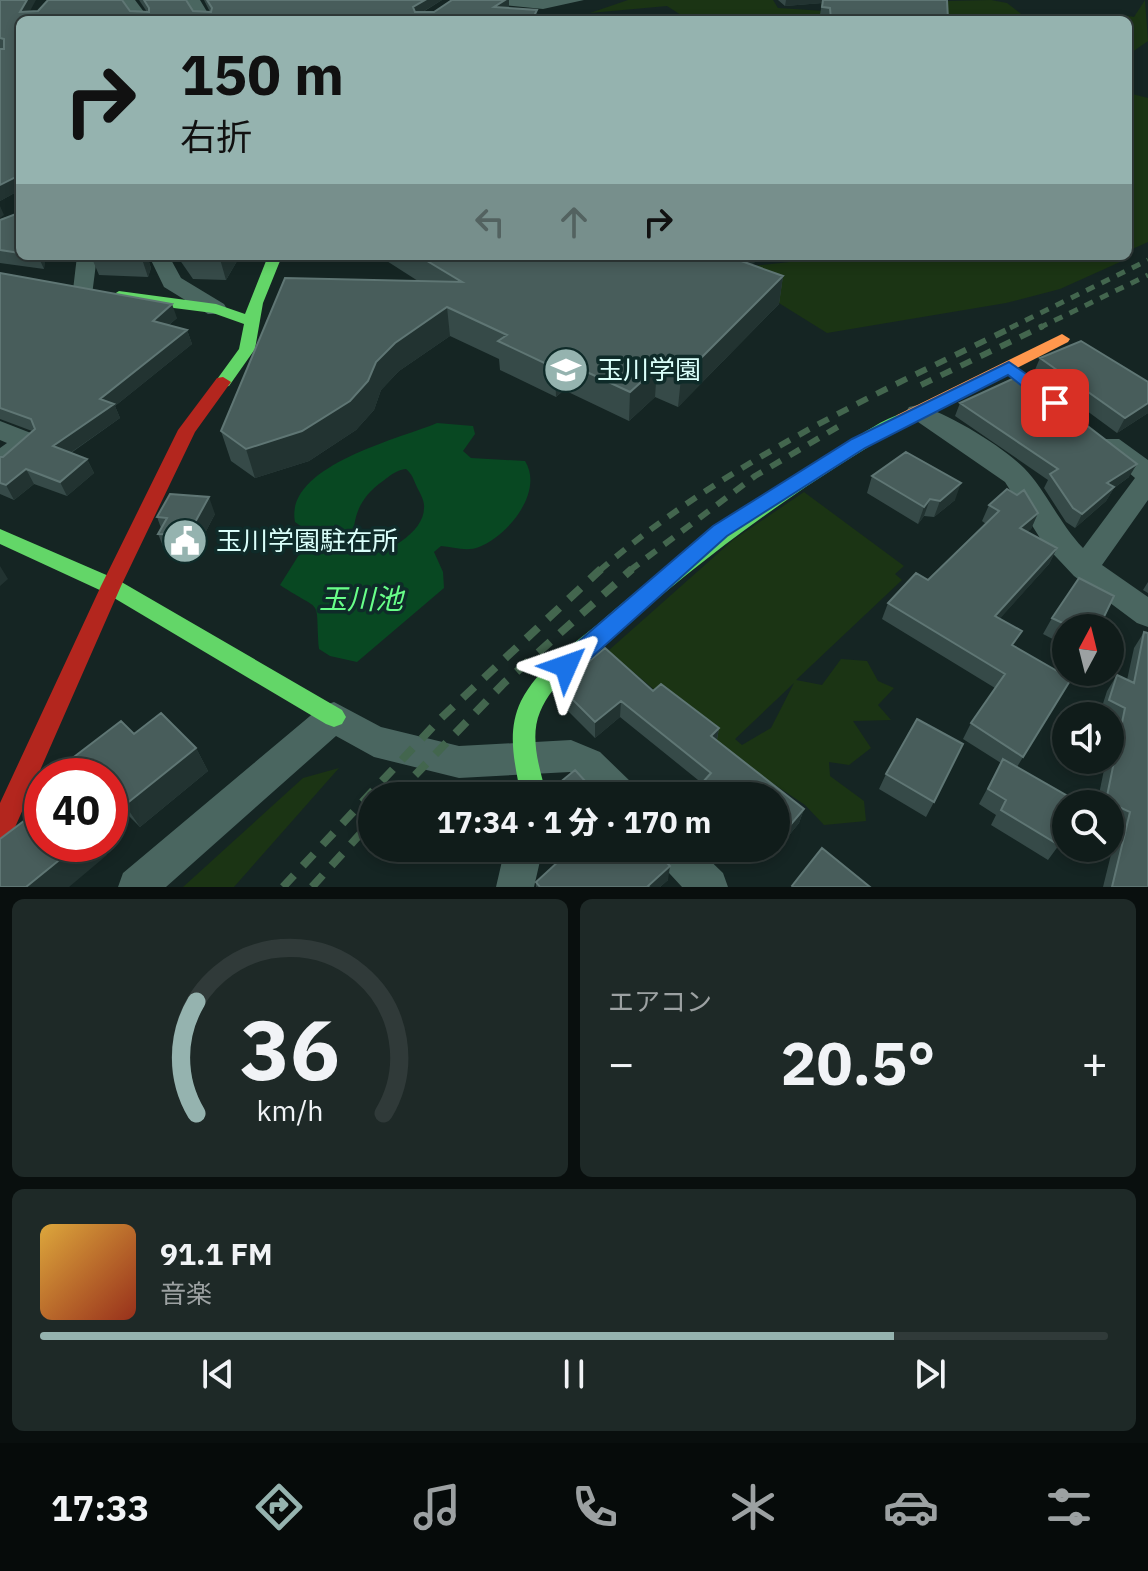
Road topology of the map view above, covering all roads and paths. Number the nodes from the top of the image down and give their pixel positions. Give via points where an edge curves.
1 (494, 0) edge
2 (577, 0) edge
3 (543, 5) junction
4 (547, 16) edge
5 (87, 260) edge
6 (161, 260) edge
7 (273, 260) edge
8 (59, 285) edge
9 (84, 290) junction
10 (216, 309) junction
11 (253, 322) junction
12 (1062, 339) dead end
13 (1009, 368) junction
14 (1034, 387) edge
15 (918, 413) junction
16 (1085, 426) edge
17 (0, 430) edge
18 (0, 462) edge
19 (1148, 477) edge
20 (0, 536) edge
21 (1084, 568) junction
22 (111, 586) junction
23 (1148, 614) edge
24 (334, 717) junction
25 (526, 757) junction
26 (531, 782) edge
27 (606, 782) edge
28 (0, 832) edge
29 (521, 862) edge
30 (685, 862) edge
31 (137, 887) edge
32 (515, 887) edge
33 (709, 887) edge

1 - 3 street
2 - 3 street
3 - 4 street
5 - 9 street
6 - 10 street via 172,282
7 - 11 street via 260,287
8 - 9 street
9 - 10 street
10 - 11 street
11 - 22 street via 247,349 187,430
12 - 13 street
13 - 14 street
13 - 15 street
15 - 21 street via 939,421 1015,475 1053,535
15 - 25 street via 858,444 720,531 611,624 531,706 524,724
16 - 19 street
17 - 18 street via 27,441
19 - 21 street
20 - 22 street
21 - 23 street
22 - 24 street
22 - 28 street
24 - 25 street via 374,741 459,762
24 - 31 street
25 - 26 street
25 - 27 street via 571,756 588,763
29 - 32 street
30 - 33 street

